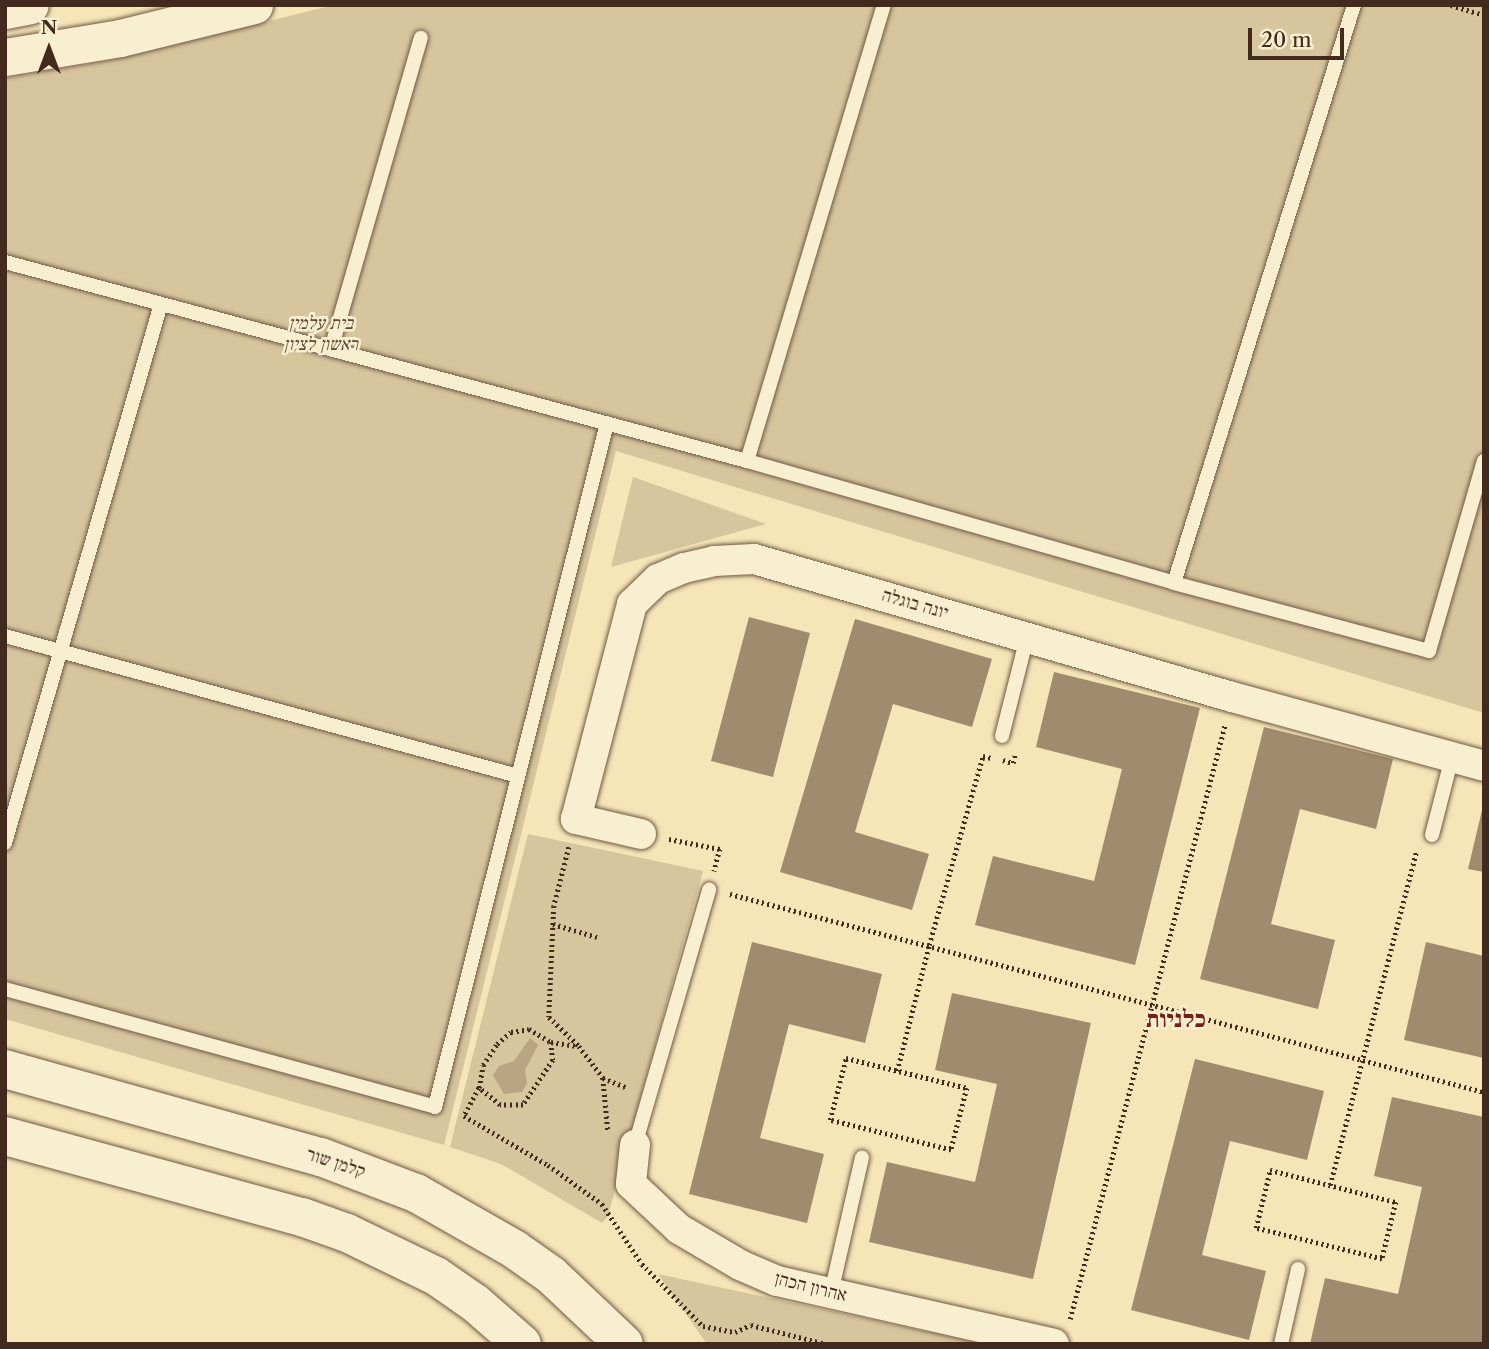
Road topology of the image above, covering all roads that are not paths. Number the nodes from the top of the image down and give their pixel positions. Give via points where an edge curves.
1 (30, 5) edge
2 (254, 5) edge
3 (884, 5) edge
4 (1354, 5) edge
5 (5, 10) edge
6 (421, 38) dead end
7 (5, 57) edge
8 (5, 262) edge
9 (161, 304) junction
10 (331, 349) junction
11 (607, 423) junction
12 (747, 461) junction
13 (1484, 461) edge
14 (1174, 583) junction
15 (5, 636) edge
16 (1027, 637) junction
17 (61, 651) junction
18 (1002, 736) dead end
19 (1452, 757) junction
20 (1484, 766) edge
21 (518, 776) junction
22 (641, 834) road end
23 (1432, 835) dead end
24 (5, 843) edge
25 (709, 890) road end
26 (5, 989) edge
27 (5, 1069) edge
28 (5, 1136) edge
29 (621, 1140) joint
30 (862, 1158) dead end
31 (1298, 1269) dead end
32 (831, 1293) junction
33 (1060, 1337) edge
34 (522, 1344) edge
35 (624, 1344) edge
36 (1281, 1344) edge

1 - 5 street
2 - 7 street via 120,38
3 - 12 lane
4 - 14 lane
6 - 10 lane
8 - 9 lane
9 - 10 lane
9 - 17 lane
10 - 11 lane
11 - 12 lane
11 - 21 lane
12 - 14 lane
13 - 14 lane via 1429,651
15 - 17 lane
16 - 18 lane
16 - 19 street, יונה בוגלה
16 - 22 street, יונה בוגלה via 754,559 714,561 658,579 632,604 576,820
17 - 21 lane
17 - 24 lane
19 - 20 street, יונה בוגלה
19 - 23 lane
21 - 26 lane via 435,1107
25 - 29 lane
27 - 35 main road, קלמן שור via 321,1157 416,1193 551,1275
28 - 34 main road via 347,1233 436,1276
29 - 32 street, אהרון הכהן via 631,1184 679,1229 777,1281
30 - 32 lane
31 - 36 lane
32 - 33 street, אהרון הכהן

